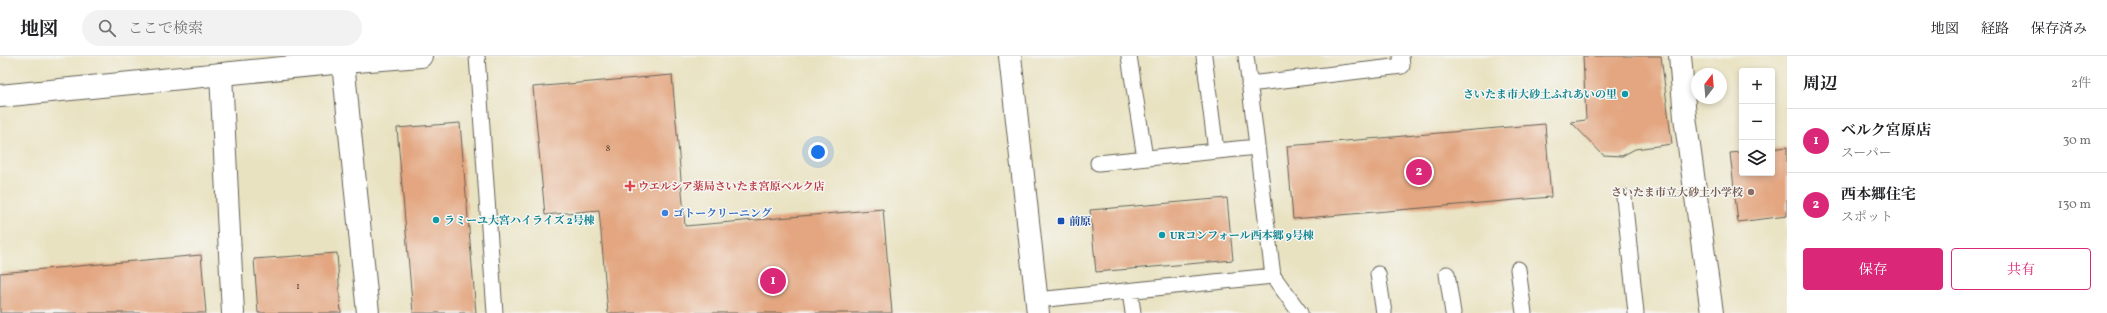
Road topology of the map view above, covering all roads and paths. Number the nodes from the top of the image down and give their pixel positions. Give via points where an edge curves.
1 (421, 56) edge
2 (477, 56) edge
3 (1010, 56) edge
4 (1129, 56) edge
5 (1204, 56) edge
6 (1246, 56) edge
7 (1401, 56) edge
8 (1680, 56) edge
9 (343, 62) junction
10 (221, 74) junction
11 (1249, 84) junction
12 (0, 96) edge
13 (1257, 147) junction
14 (1216, 152) junction
15 (1145, 158) junction
16 (1098, 163) dead end
17 (1624, 197) dead end
18 (1518, 269) dead end
19 (1378, 274) dead end
20 (1447, 274) dead end
21 (1272, 276) junction
22 (1130, 291) junction
23 (1038, 306) edge
24 (233, 313) edge
25 (368, 313) edge
26 (495, 313) edge
27 (1133, 313) edge
28 (1300, 313) edge
29 (1384, 313) edge
30 (1453, 313) edge
31 (1524, 313) edge
32 (1636, 313) edge
33 (1712, 313) edge

1 - 9 street
2 - 26 lane
3 - 23 street
4 - 15 lane
5 - 14 lane
6 - 11 lane
7 - 11 lane via 1402,66
8 - 33 street via 1685,118
9 - 10 street
9 - 25 street
10 - 12 street
10 - 24 street
11 - 13 lane
13 - 14 lane
13 - 21 lane
14 - 15 lane
15 - 16 lane
17 - 32 lane
18 - 31 lane
19 - 29 lane
20 - 30 lane
21 - 22 lane
21 - 28 lane
22 - 23 lane
22 - 27 lane

